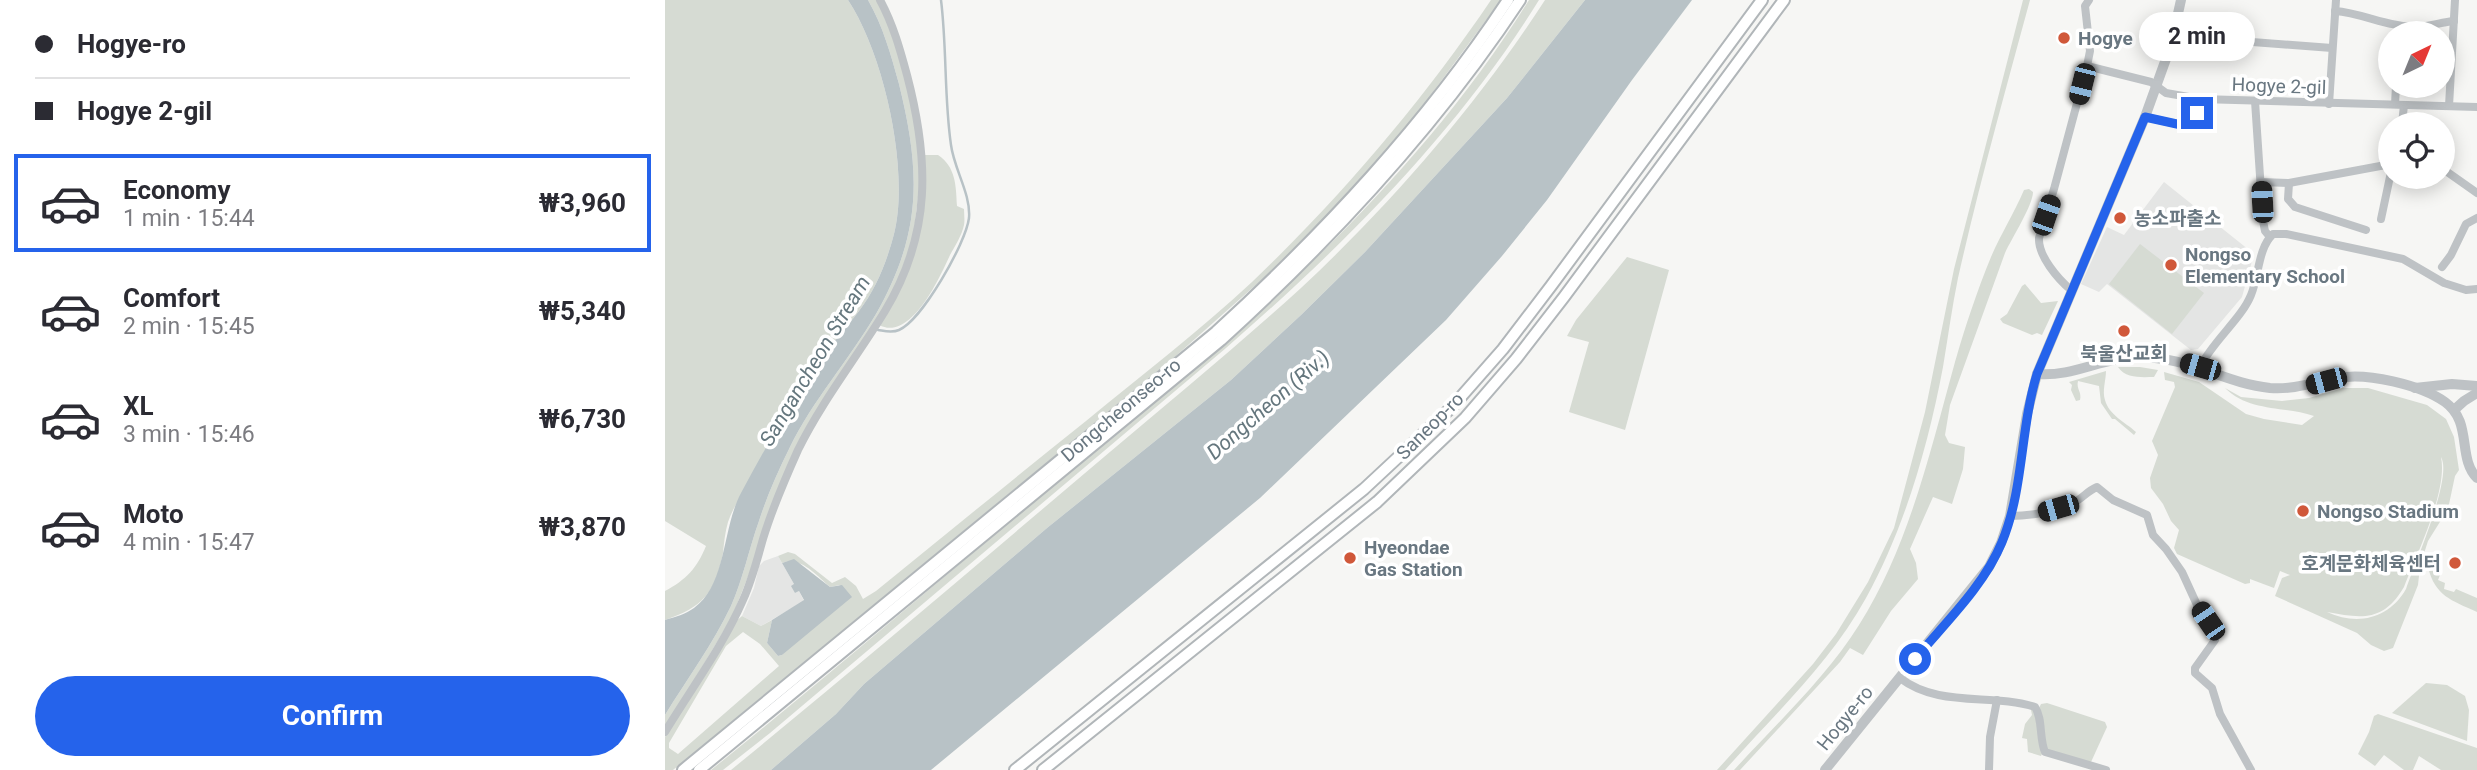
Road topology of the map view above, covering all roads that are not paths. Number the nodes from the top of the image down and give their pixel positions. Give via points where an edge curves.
1 (880, 0) edge
2 (1508, 0) edge
3 (1520, 0) edge
4 (1762, 0) edge
5 (1784, 0) edge
6 (2089, 0) edge
7 (2181, 0) edge
8 (2336, 0) edge
9 (2455, 0) edge
10 (2335, 11) junction
11 (2454, 21) edge
12 (2378, 23) edge
13 (2174, 36) junction
14 (2332, 48) junction
15 (2087, 66) junction
16 (2157, 86) junction
17 (2399, 98) edge
18 (2449, 98) edge
19 (2200, 99) junction
20 (2255, 101) junction
21 (2329, 104) junction
22 (2400, 104) junction
23 (2449, 106) junction
24 (2477, 107) edge
25 (2401, 112) edge
26 (2145, 117) junction
27 (2378, 166) edge
28 (2455, 177) edge
29 (2260, 182) junction
30 (2289, 183) junction
31 (2388, 189) edge
32 (2477, 193) edge
33 (2477, 218) edge
34 (2381, 219) dead end
35 (2365, 230) dead end
36 (2270, 237) junction
37 (2442, 267) dead end
38 (2477, 289) edge
39 (2071, 290) junction
40 (2200, 367) junction
41 (2037, 374) junction
42 (2477, 386) edge
43 (2412, 388) junction
44 (2477, 393) edge
45 (2454, 410) junction
46 (2477, 478) edge
47 (2010, 516) junction
48 (1900, 678) junction
49 (1997, 700) junction
50 (665, 732) edge
51 (683, 770) edge
52 (699, 770) edge
53 (1015, 770) edge
54 (1043, 770) edge
55 (1825, 770) edge
56 (1989, 770) edge
57 (2106, 770) edge
58 (2251, 770) edge

1 - 50 street via 899,45 920,130 923,189 915,241 890,303 800,448 773,509 738,612
2 - 51 main road, Dongcheonseo-ro via 1392,154 1281,272 1205,340
3 - 52 main road, Dongcheonseo-ro via 1456,91 1399,161 1288,279 1221,340
4 - 53 main road, Saneop-ro via 1551,286 1452,407 1364,489
5 - 54 main road, Saneop-ro via 1517,359 1465,418 1377,502
6 - 15 street via 2085,6
7 - 13 street, Hogye-ro
8 - 10 street
9 - 11 street
10 - 12 street
10 - 14 street
13 - 14 street
13 - 16 street, Hogye-ro
14 - 21 street
15 - 16 street, Hogye 2-gil
15 - 39 street via 2038,244
16 - 19 street, Hogye 2-gil via 2166,93
16 - 26 street, Hogye-ro
17 - 22 street
18 - 23 street
19 - 20 street, Hogye 2-gil
19 - 26 street via 2195,128
20 - 21 street, Hogye 2-gil
20 - 29 street
21 - 22 street, Hogye 2-gil
22 - 23 street, Hogye 2-gil
22 - 25 street
23 - 24 street, Hogye 2-gil
26 - 39 street, Hogye-ro
27 - 30 street
28 - 32 street
29 - 30 street
29 - 36 street via 2263,221
30 - 35 street via 2288,200 2295,207
31 - 34 street
33 - 37 street via 2466,224
36 - 38 street via 2285,234 2403,259 2444,284
36 - 40 street via 2249,299
39 - 41 street, Hogye-ro
40 - 41 street via 2138,357 2063,374
40 - 43 street via 2270,388 2355,376
41 - 47 street, Hogye-ro
42 - 43 street
43 - 45 street via 2437,397
44 - 45 street
45 - 46 street
47 - 48 street, Hogye-ro via 1989,567
47 - 58 street via 2073,503 2097,487 2147,515 2153,535 2182,572 2215,634 2195,673 2212,688 2220,714
48 - 49 street via 1948,698
48 - 55 street, Hogye-ro
49 - 56 street
49 - 57 street via 2036,708 2047,754

